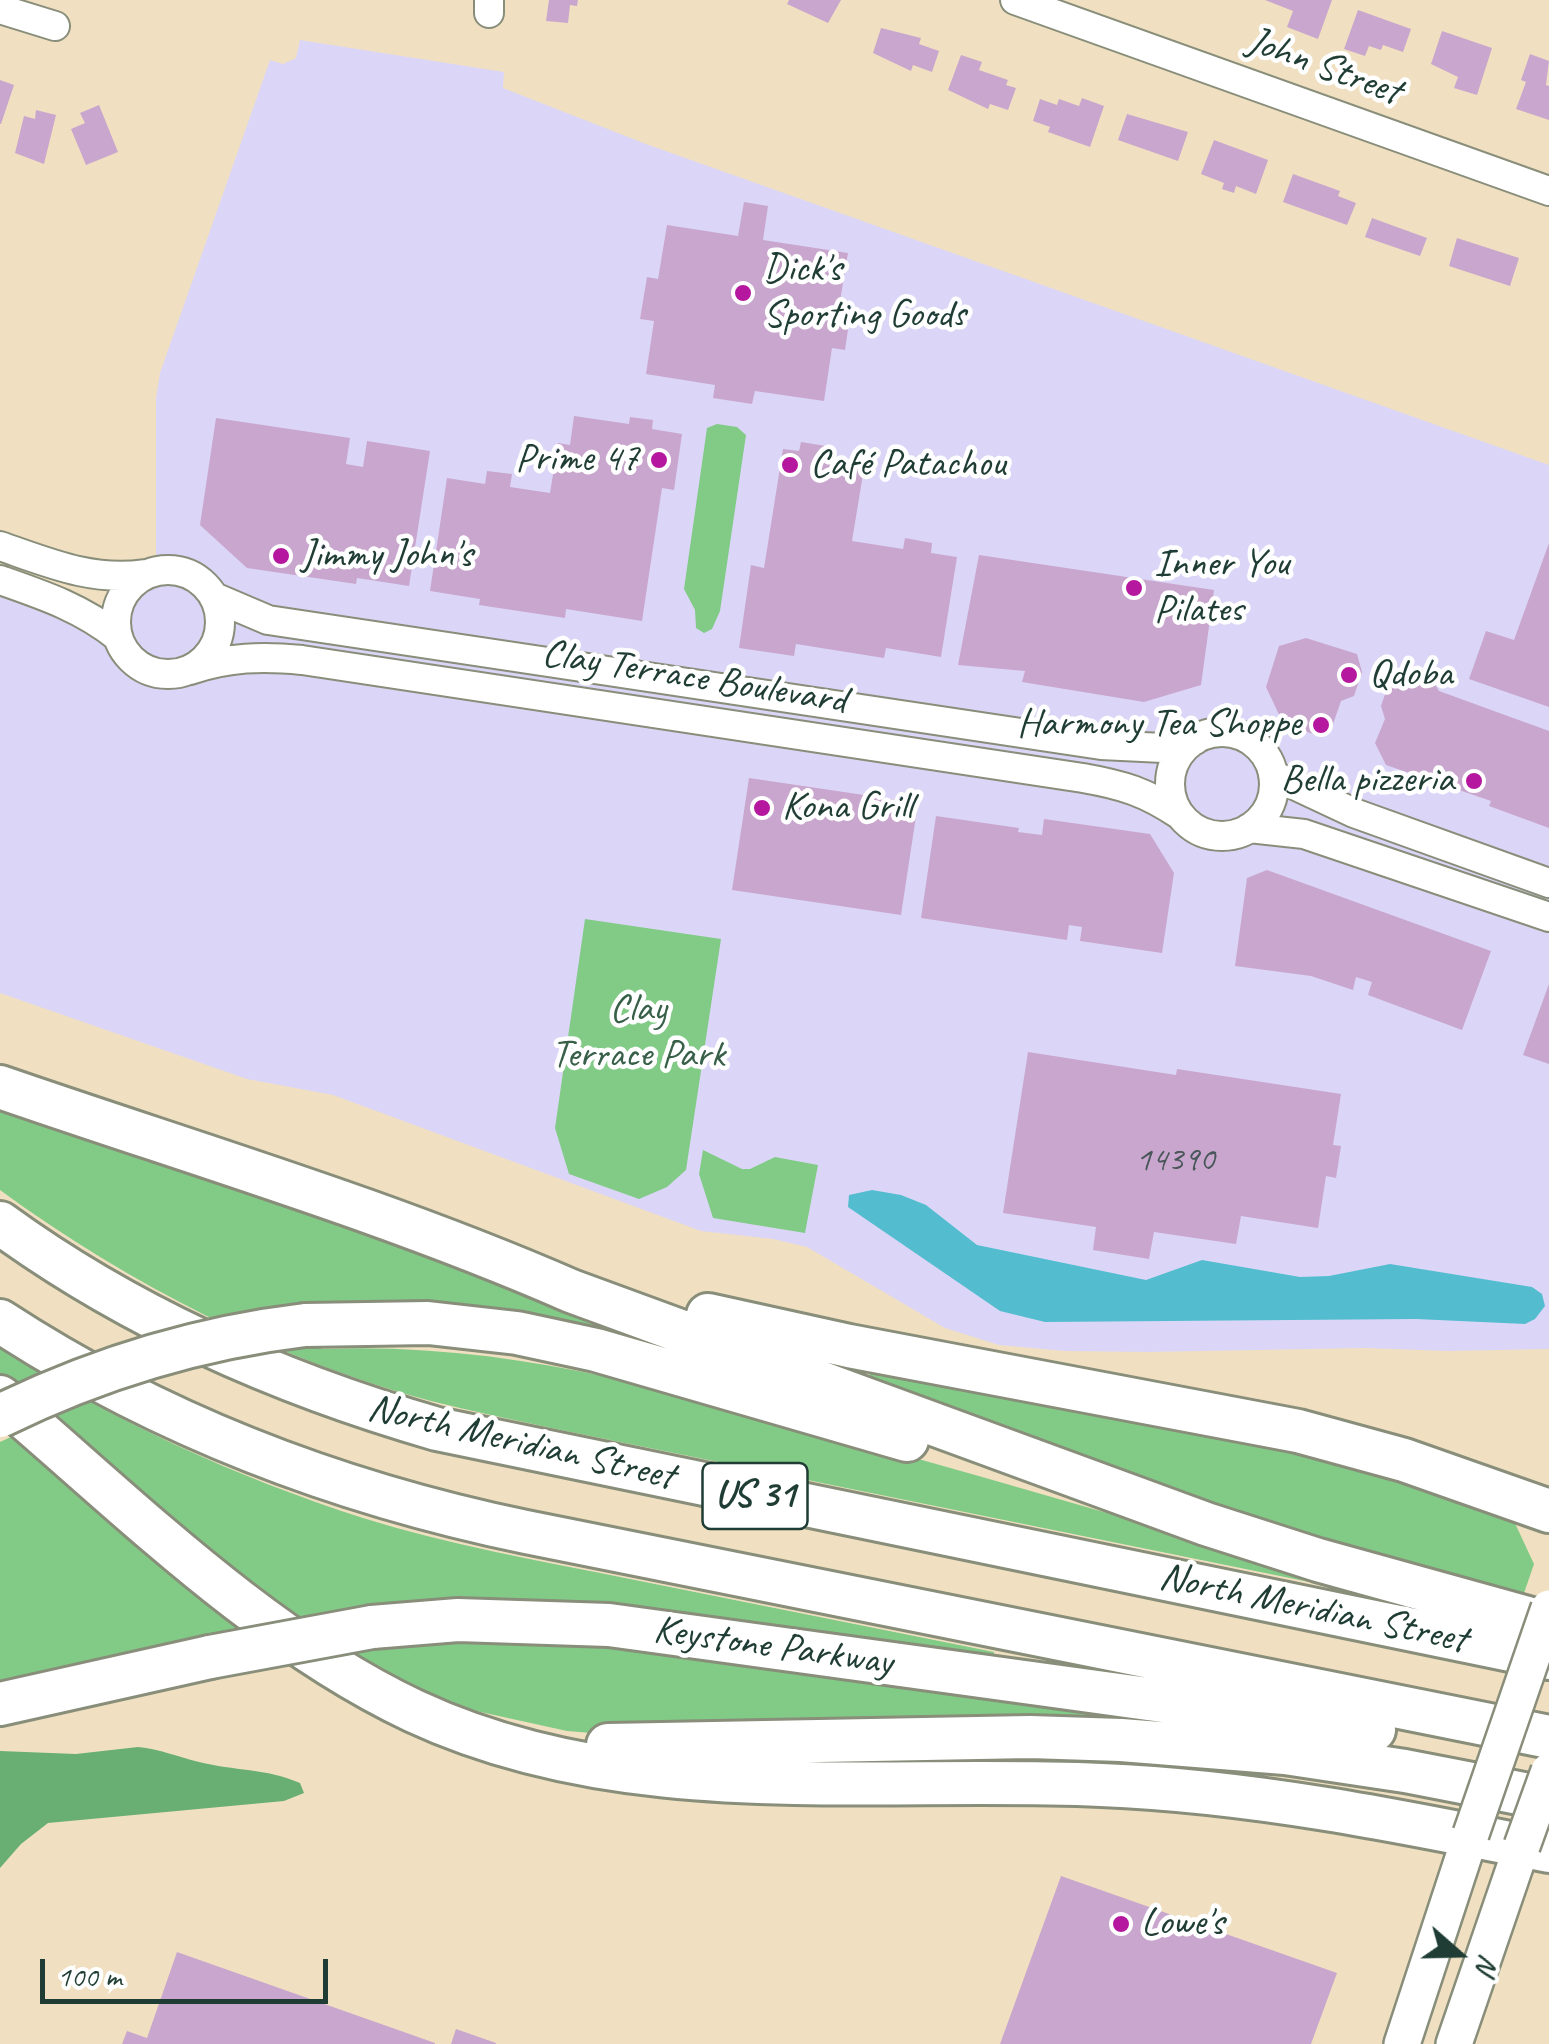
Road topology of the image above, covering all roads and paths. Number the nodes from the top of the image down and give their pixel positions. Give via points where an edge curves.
1 (1014, 0) edge
2 (0, 10) edge
3 (56, 26) dead end
4 (1549, 190) edge
5 (0, 546) edge
6 (146, 574) junction
7 (0, 580) edge
8 (214, 597) junction
9 (118, 637) junction
10 (190, 670) junction
11 (1195, 740) junction
12 (1273, 775) junction
13 (1180, 815) junction
14 (1250, 828) junction
15 (1397, 866) junction
16 (1549, 883) edge
17 (1549, 902) edge
18 (1549, 917) edge
19 (0, 1058) edge
20 (0, 1087) edge
21 (256, 1171) junction
22 (0, 1223) edge
23 (490, 1255) junction
24 (0, 1321) edge
25 (0, 1397) edge
26 (0, 1416) edge
27 (1549, 1511) edge
28 (1206, 1524) junction
29 (1549, 1608) edge
30 (1549, 1624) edge
31 (314, 1653) junction
32 (1549, 1658) edge
33 (0, 1704) edge
34 (1549, 1737) edge
35 (1549, 1754) edge
36 (1549, 1770) edge
37 (1549, 1798) edge
38 (1471, 1834) junction
39 (1536, 1848) edge
40 (1402, 2044) edge
41 (1454, 2044) edge

1 - 4 street, John Street
2 - 3 street
5 - 6 street via 81,574
6 - 8 street via 181,571
6 - 9 street via 120,600
7 - 9 street via 70,605
8 - 10 street via 220,620 216,644
8 - 11 street, Clay Terrace Boulevard via 268,620 1101,746 1162,748
9 - 10 street via 141,667 167,674
10 - 13 street, Clay Terrace Boulevard via 225,658 302,660 1124,785
11 - 12 street via 1226,732 1248,739
11 - 13 street via 1178,757 1170,780
12 - 14 street via 1272,800
12 - 16 street via 1354,814
13 - 14 street via 1213,836
14 - 15 street via 1304,834
15 - 17 street via 1481,878
15 - 18 street
19 - 21 highway
20 - 21 highway
21 - 23 highway
22 - 32 highway, North Meridian Street / US 31 via 83,1278 206,1345 438,1430
23 - 27 highway via 762,1328 1317,1436
23 - 28 highway
24 - 34 highway, North Meridian Street / US 31 via 188,1425 388,1500
25 - 31 highway via 240,1600
26 - 28 highway, bridge via 87,1377 216,1338 305,1325 428,1323 564,1342
28 - 30 highway
29 - 38 main road, bridge
31 - 37 highway via 475,1721 588,1743 1121,1740 1285,1752
31 - 38 highway via 445,1724 531,1752 619,1770 749,1780 1171,1789
33 - 35 highway, Keystone Parkway, bridge via 372,1627 496,1620 654,1630
36 - 39 main road, bridge
38 - 39 highway
38 - 40 main road
39 - 41 main road

